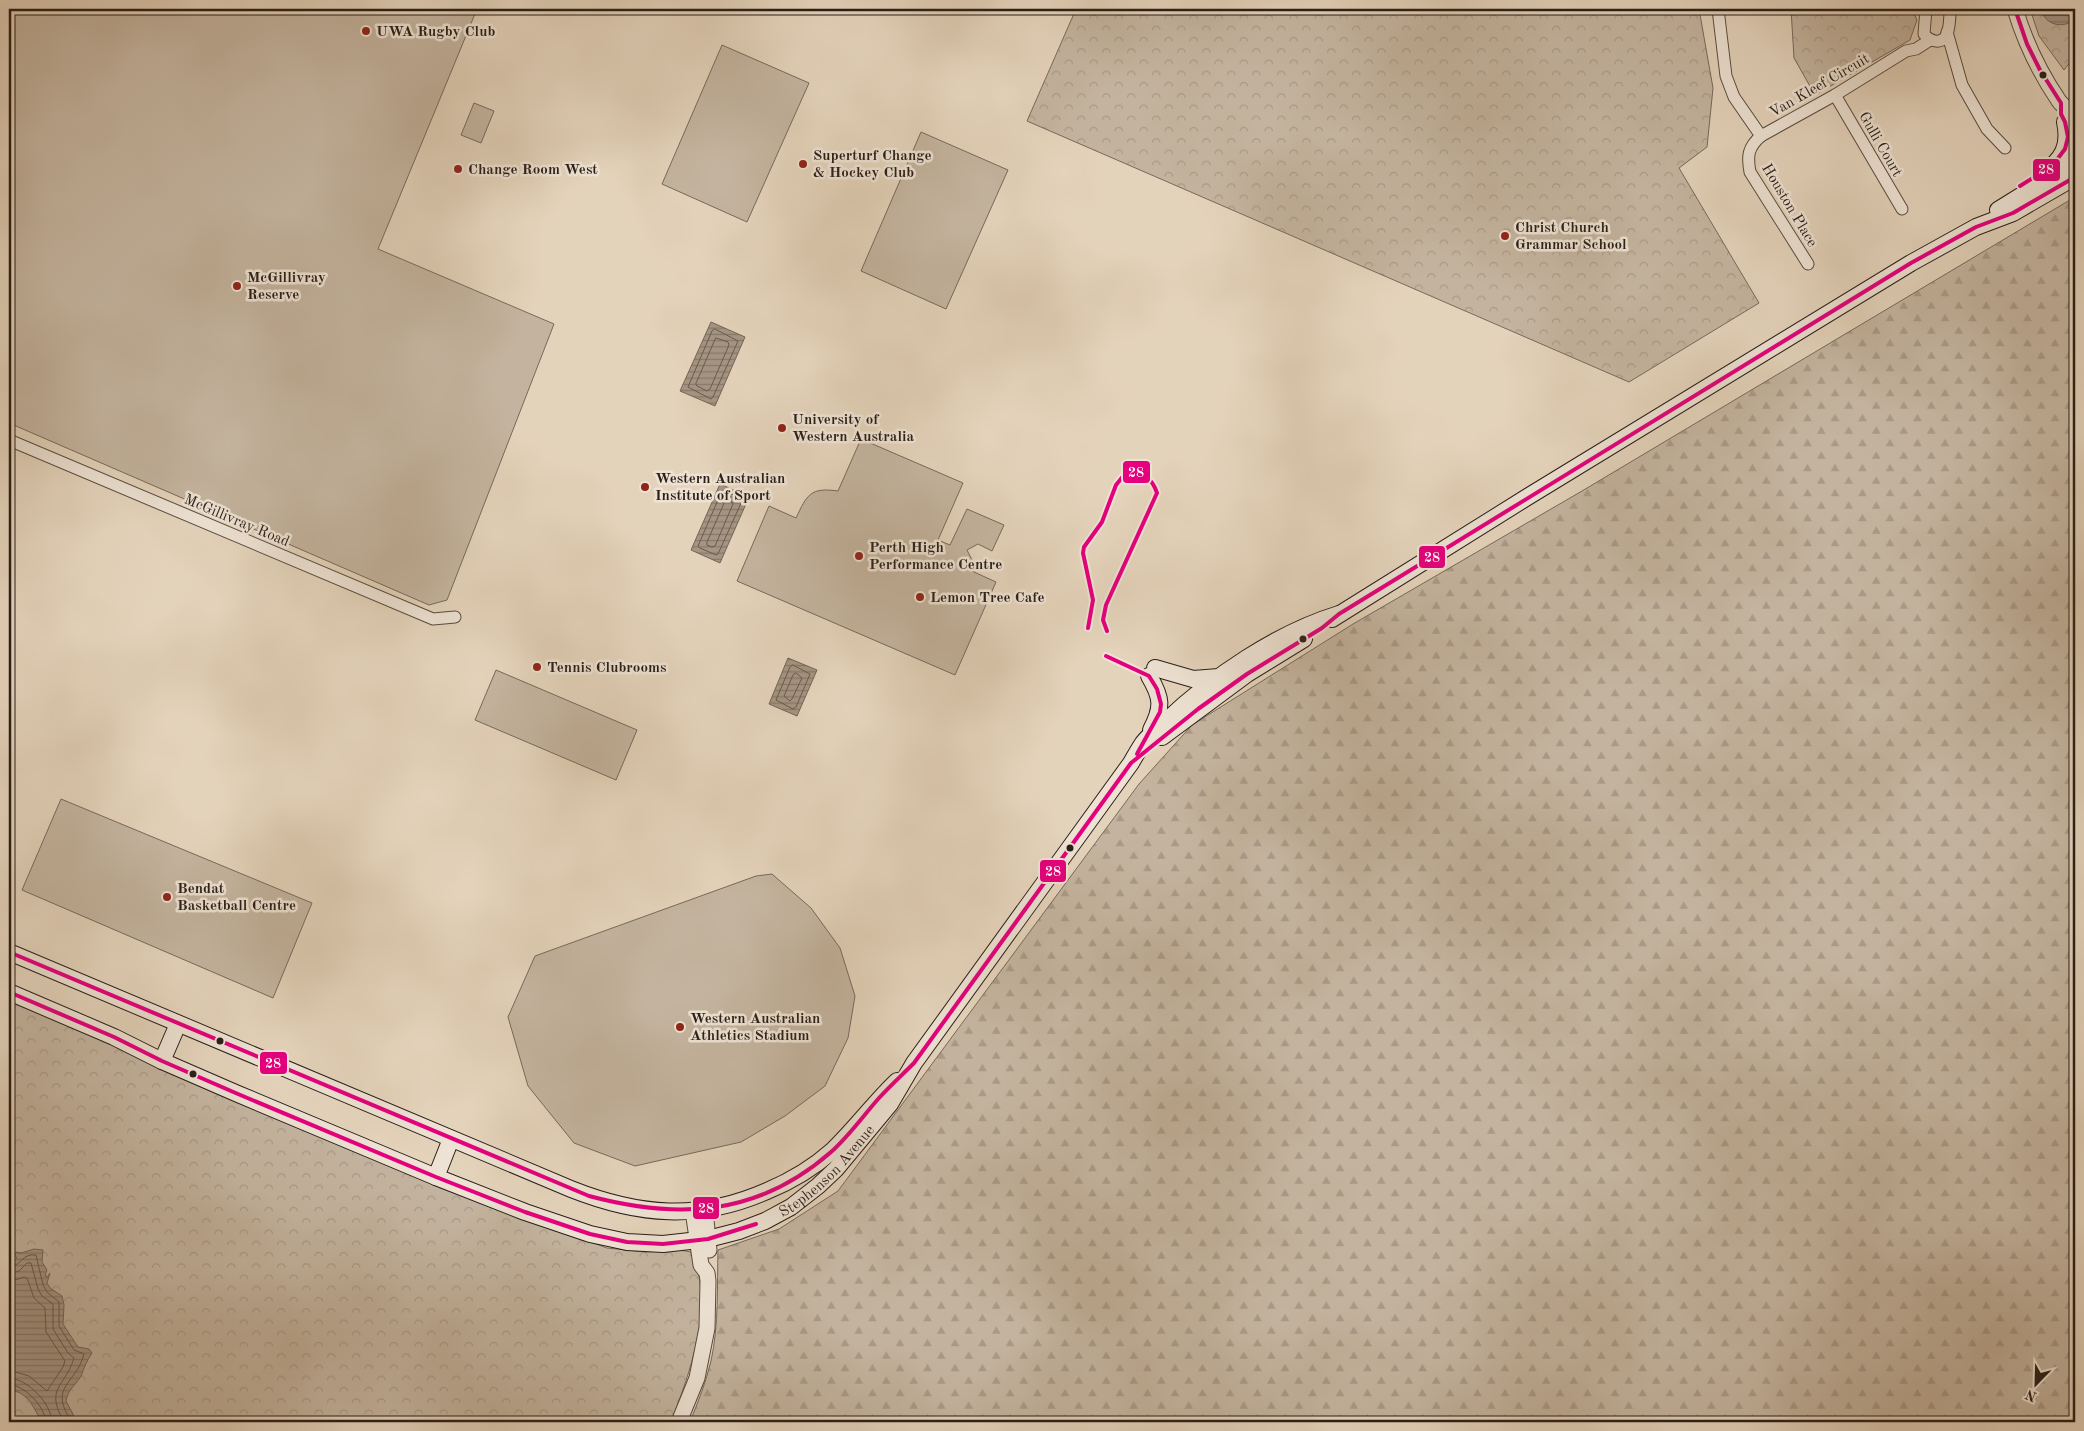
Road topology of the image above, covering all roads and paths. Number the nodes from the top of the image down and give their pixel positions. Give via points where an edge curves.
1 (1718, 9) edge
2 (1926, 9) edge
3 (2015, 9) edge
4 (1954, 10) edge
5 (1948, 32) junction
6 (1930, 38) junction
7 (1956, 68) junction
8 (1835, 95) junction
9 (2070, 119) edge
10 (1761, 136) junction
11 (2075, 138) edge
12 (2005, 148) dead end
13 (2075, 162) edge
14 (2075, 177) edge
15 (1999, 208) junction
16 (1902, 209) dead end
17 (1976, 227) junction
18 (1808, 264) dead end
19 (9, 440) edge
20 (1339, 614) junction
21 (455, 617) dead end
22 (1221, 676) junction
23 (1144, 742) junction
24 (1131, 763) junction
25 (9, 952) edge
26 (9, 992) edge
27 (178, 1024) junction
28 (162, 1061) junction
29 (914, 1063) junction
30 (451, 1139) junction
31 (436, 1177) junction
32 (699, 1211) junction
33 (703, 1240) junction
34 (679, 1422) edge

1 - 10 street, Van Kleef Circuit via 1726,76 1734,97
2 - 6 street
3 - 9 street via 2027,44 2060,103 2061,114
4 - 5 street
5 - 6 street, Van Kleef Circuit via 1945,38
5 - 7 street
6 - 7 street
6 - 8 street, Van Kleef Circuit
7 - 12 street via 1987,129
8 - 10 street, Van Kleef Circuit
8 - 16 street, Gulli Court
9 - 11 street
9 - 15 main road via 2067,142 2058,160 2011,192
10 - 18 street, Houston Place via 1749,150 1750,172
13 - 15 main road, Stephenson Avenue
14 - 17 main road, Stephenson Avenue via 2013,213
15 - 17 main road, Stephenson Avenue
17 - 20 main road, Stephenson Avenue via 1911,263
19 - 21 street, McGillivray Road via 433,619
20 - 22 main road, Stephenson Avenue via 1316,621 1269,645
20 - 24 main road, Stephenson Avenue via 1198,709
22 - 23 main road, Stephenson Avenue via 1182,705
22 - 23 main road via 1193,679 1152,672 1160,708
23 - 24 main road, Stephenson Avenue
24 - 29 main road, Stephenson Avenue
25 - 27 main road, Stephenson Avenue
26 - 28 main road, Stephenson Avenue
27 - 28 main road
27 - 30 main road, Stephenson Avenue
28 - 31 main road, Stephenson Avenue
29 - 32 main road, Stephenson Avenue via 849,1133 810,1168 752,1198
29 - 33 main road, Stephenson Avenue via 890,1104 818,1186 765,1221
30 - 31 main road
30 - 32 main road, Stephenson Avenue via 606,1202 661,1212
31 - 33 main road, Stephenson Avenue via 525,1212 609,1238 645,1243
32 - 33 street
33 - 34 street via 710,1265 707,1273 707,1328 697,1378

